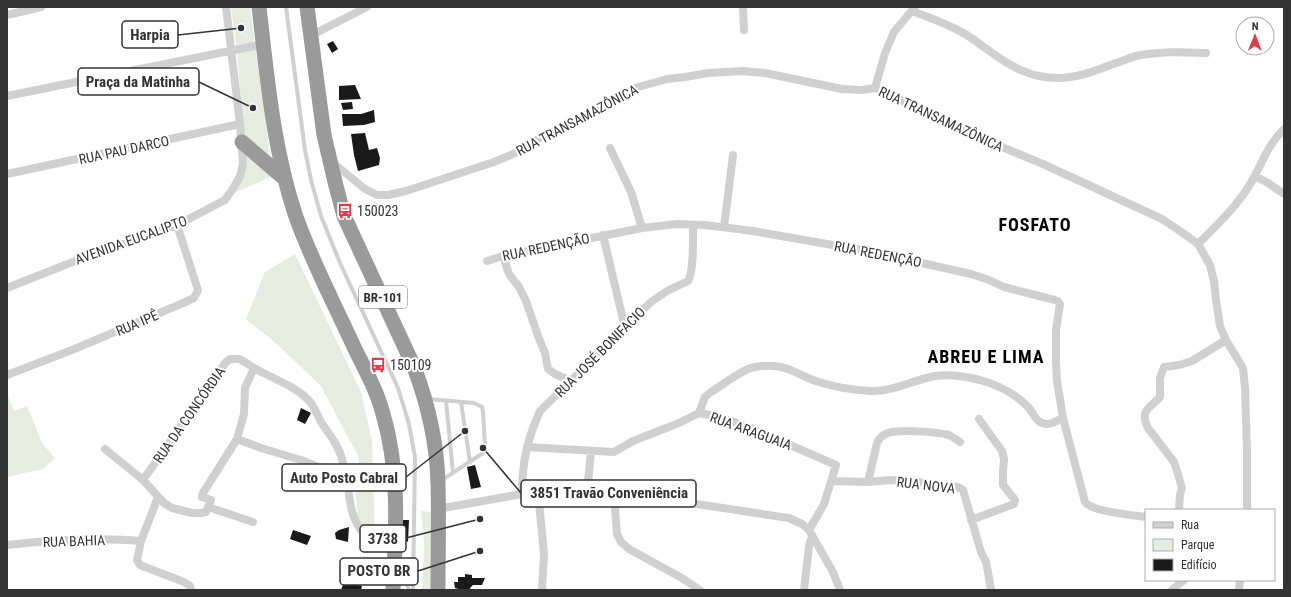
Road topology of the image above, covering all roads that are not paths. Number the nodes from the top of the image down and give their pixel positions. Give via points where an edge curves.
1 (41, 7) edge
2 (226, 7) edge
3 (259, 7) edge
4 (286, 7) edge
5 (307, 7) edge
6 (367, 7) edge
7 (743, 7) edge
8 (913, 9) edge
9 (7, 15) edge
10 (744, 30) dead end
11 (310, 36) junction
12 (264, 44) junction
13 (231, 50) junction
14 (1206, 53) dead end
15 (875, 88) junction
16 (7, 96) edge
17 (240, 124) junction
18 (1284, 129) edge
19 (242, 142) junction
20 (610, 148) dead end
21 (733, 155) dead end
22 (329, 159) junction
23 (7, 174) edge
24 (1255, 176) junction
25 (285, 179) junction
26 (1284, 194) edge
27 (177, 225) junction
28 (693, 225) junction
29 (724, 227) junction
30 (642, 228) junction
31 (603, 235) junction
32 (1198, 244) junction
33 (504, 256) junction
34 (487, 261) dead end
35 (7, 288) edge
36 (625, 328) junction
37 (1226, 340) junction
38 (254, 368) junction
39 (7, 375) edge
40 (571, 381) junction
41 (425, 399) junction
42 (446, 401) junction
43 (461, 402) junction
44 (699, 413) junction
45 (979, 418) dead end
46 (1063, 418) junction
47 (237, 439) junction
48 (960, 442) dead end
49 (527, 447) junction
50 (105, 449) dead end
51 (591, 451) junction
52 (470, 462) junction
53 (453, 473) junction
54 (346, 478) junction
55 (869, 479) junction
56 (143, 480) junction
57 (832, 481) junction
58 (438, 482) junction
59 (538, 492) junction
60 (587, 493) junction
61 (522, 494) junction
62 (614, 495) junction
63 (158, 497) junction
64 (208, 507) junction
65 (438, 509) junction
66 (1180, 509) edge
67 (1247, 509) edge
68 (1145, 517) edge
69 (971, 520) junction
70 (253, 522) dead end
71 (810, 533) junction
72 (141, 541) junction
73 (7, 546) edge
74 (395, 552) junction
75 (1183, 581) edge
76 (191, 590) edge
77 (393, 590) edge
78 (409, 590) edge
79 (413, 590) edge
80 (438, 590) edge
81 (542, 590) edge
82 (700, 590) edge
83 (804, 590) edge
84 (840, 590) edge
85 (991, 590) edge
86 (1172, 590) edge

1 - 9 street
2 - 13 street, AVENIDA EUCALIPTO
3 - 12 highway
4 - 79 lane via 305,150 321,216 398,388 409,424 414,457
5 - 11 highway, BR-101
6 - 11 street
7 - 10 street
8 - 14 street via 950,25 1013,67 1039,76 1079,76 1134,57 1157,53
8 - 15 street via 894,32
11 - 22 highway, BR-101
12 - 13 street
12 - 25 highway via 274,129
13 - 16 street
13 - 17 street, AVENIDA EUCALIPTO
15 - 22 street, RUA TRANSAMAZÔNICA via 842,88 743,71 667,79 638,87 494,162 411,190 388,195 377,195 365,189
15 - 32 street, RUA TRANSAMAZÔNICA via 968,133 1043,164 1162,220
17 - 19 street, AVENIDA EUCALIPTO
17 - 23 street, RUA PAU DARCO
18 - 24 street via 1270,146
19 - 25 highway
19 - 27 street, AVENIDA EUCALIPTO via 240,176 225,200
20 - 30 street via 631,192
21 - 29 street
22 - 41 highway, BR-101 via 344,216 414,366
24 - 26 street
24 - 32 street via 1237,204
25 - 74 highway via 308,247 373,386 383,413 395,479
27 - 35 street, AVENIDA EUCALIPTO
27 - 39 street, RUA IPÊ via 198,290 194,298
28 - 29 street, RUA REDENÇÃO
28 - 30 street, RUA REDENÇÃO
28 - 36 street, RUA JOSÉ BONIFACIO via 688,281 651,302
29 - 46 street, RUA REDENÇÃO via 873,252 971,274 1004,287 1058,301 1060,308 1056,330 1056,362
30 - 31 street, RUA REDENÇÃO
31 - 33 street, RUA REDENÇÃO
31 - 36 street
32 - 37 street, RUA TRANSAMAZÔNICA via 1210,265 1220,326
33 - 34 street, RUA REDENÇÃO
33 - 40 street via 509,274 526,301 548,368
36 - 40 street, RUA JOSÉ BONIFACIO
37 - 66 street via 1192,361 1164,367 1160,378 1160,397 1146,410 1145,422 1148,428 1174,462 1182,488
37 - 67 street, RUA TRANSAMAZÔNICA via 1243,368
38 - 47 street via 245,388 244,414
38 - 54 street, RUA DA CONCÓRDIA via 294,389 311,404 334,440 342,457
38 - 56 street, RUA DA CONCÓRDIA via 239,359 230,359 226,362
40 - 49 street, RUA JOSÉ BONIFACIO via 540,411
41 - 42 lane
41 - 58 highway, BR-101 via 435,448
42 - 43 lane
42 - 53 lane
43 - 52 lane
43 - 52 lane via 479,405 483,412 484,450
44 - 46 street via 705,396 753,367 778,366 820,383 870,391 889,389 934,377 962,375 1006,390 1041,423 1050,424
44 - 51 street, RUA ARAGUAIA via 633,441 614,452
44 - 57 street, RUA ARAGUAIA via 751,428 836,465
45 - 69 street via 1002,451 1003,486 1015,500 1014,504
46 - 68 street, RUA REDENÇÃO via 1087,506
47 - 54 street
47 - 64 street via 203,493 202,497 211,500
48 - 55 street via 939,433 887,434 877,443
49 - 51 street, RUA ARAGUAIA
49 - 61 street, RUA JOSÉ BONIFACIO
50 - 56 street
51 - 60 street
52 - 53 lane
53 - 58 lane
54 - 74 street, RUA DA CONCÓRDIA via 353,515 362,533 383,548
55 - 57 street, RUA NOVA
55 - 69 street, RUA NOVA via 910,481 960,488 964,490
56 - 63 street
57 - 71 street
58 - 65 highway, BR-101
59 - 60 street
59 - 61 street
59 - 81 street via 544,554
60 - 62 street
61 - 65 street
62 - 71 street via 663,499 789,518 802,524
62 - 82 street via 617,534 621,542
63 - 64 street via 172,508 192,513 204,513
63 - 72 street
64 - 70 street
65 - 80 highway, BR-101
69 - 85 street, RUA NOVA via 986,562
71 - 83 street
71 - 84 street via 833,572
72 - 73 street, RUA BAHIA via 94,539
72 - 76 street via 137,560 140,565 184,582
74 - 77 highway
74 - 78 lane
75 - 86 street

